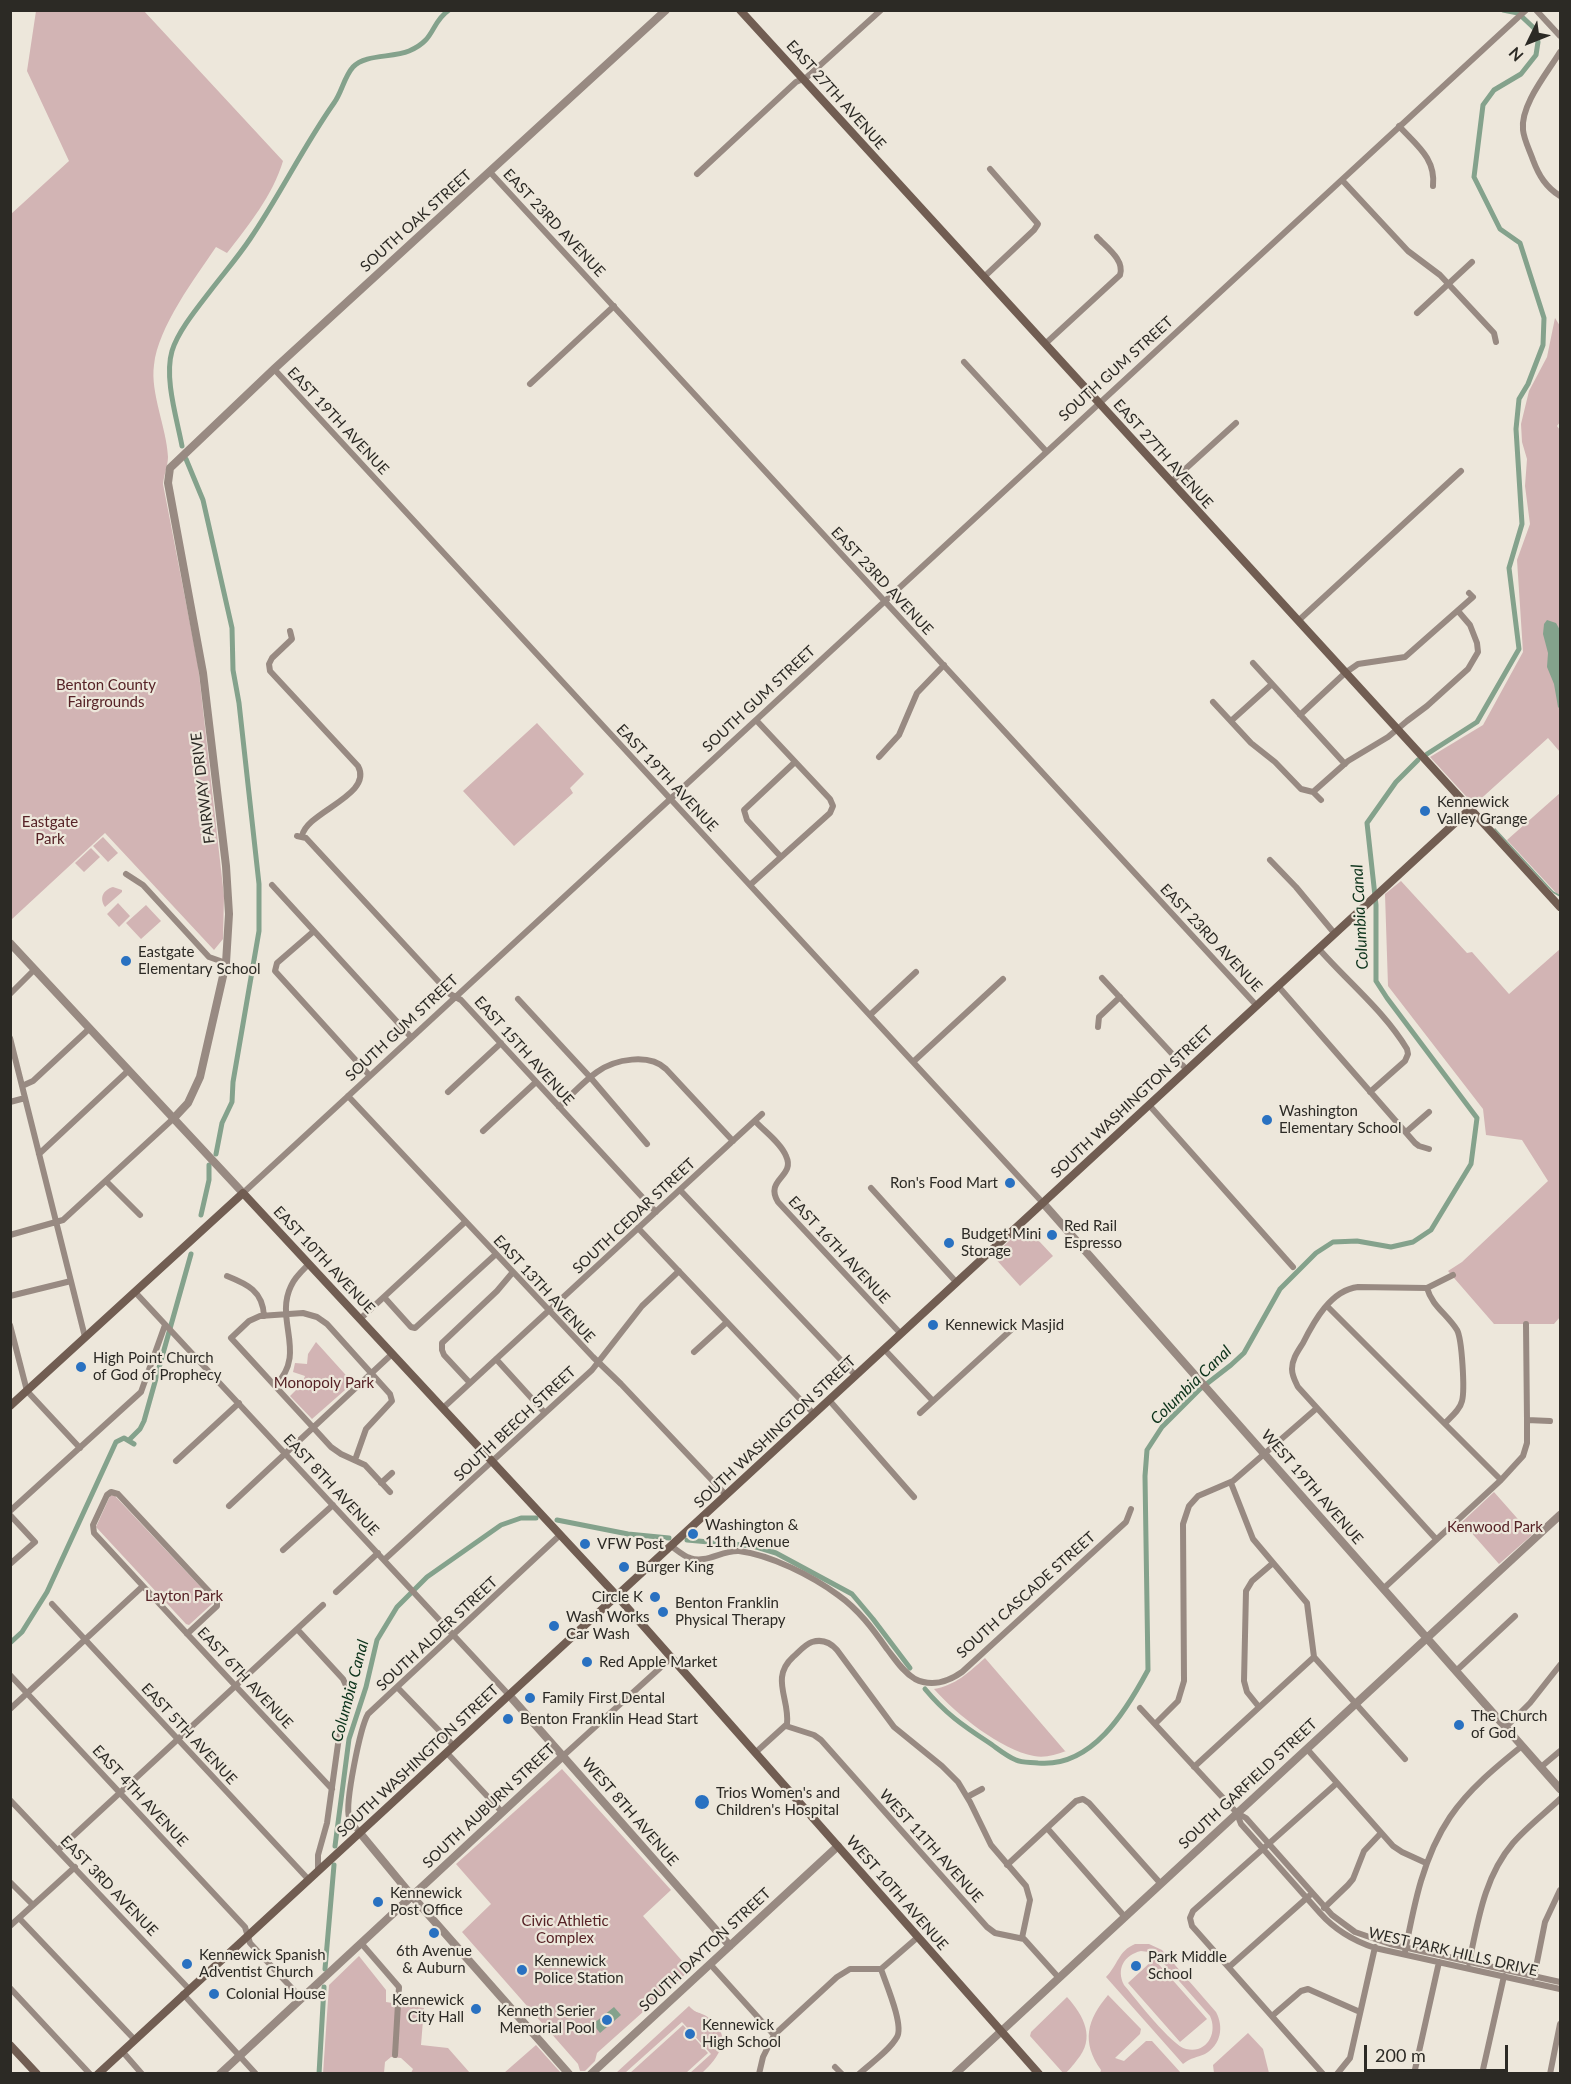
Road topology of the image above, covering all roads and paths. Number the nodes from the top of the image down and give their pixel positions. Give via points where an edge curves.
1 (666, 10) edge
2 (740, 10) edge
3 (881, 10) edge
4 (1536, 10) edge
5 (1522, 14) edge
6 (1560, 36) edge
7 (1560, 52) edge
8 (802, 79) junction
9 (1399, 126) junction
10 (990, 169) dead end
11 (490, 172) junction
12 (697, 174) dead end
13 (1342, 180) junction
14 (1433, 186) dead end
15 (1560, 196) edge
16 (1097, 237) dead end
17 (1472, 262) dead end
18 (984, 278) junction
19 (1449, 283) junction
20 (614, 306) junction
21 (1417, 313) dead end
22 (1496, 342) dead end
23 (1045, 344) junction
24 (963, 362) dead end
25 (274, 369) junction
26 (530, 384) dead end
27 (1099, 404) junction
28 (1236, 423) dead end
29 (1046, 451) junction
30 (184, 452) joint
31 (1461, 471) dead end
32 (1171, 482) junction
33 (1469, 593) dead end
34 (885, 601) junction
35 (1458, 611) junction
36 (1298, 621) junction
37 (290, 631) dead end
38 (1253, 663) dead end
39 (944, 665) junction
40 (1345, 673) junction
41 (1272, 684) junction
42 (1213, 702) dead end
43 (1300, 715) junction
44 (756, 720) junction
45 (1231, 721) junction
46 (1397, 730) junction
47 (879, 757) dead end
48 (795, 762) junction
49 (1344, 764) junction
50 (1311, 792) junction
51 (671, 799) junction
52 (1321, 800) dead end
53 (1470, 809) junction
54 (782, 857) junction
55 (1270, 860) dead end
56 (126, 874) dead end
57 (272, 885) dead end
58 (750, 885) junction
59 (1560, 906) edge
60 (314, 931) junction
61 (1335, 934) junction
62 (10, 943) edge
63 (1319, 949) junction
64 (226, 963) junction
65 (35, 969) junction
66 (916, 972) dead end
67 (1102, 978) dead end
68 (1003, 979) dead end
69 (1278, 987) junction
70 (10, 994) edge
71 (456, 997) junction
72 (1120, 997) junction
73 (518, 999) dead end
74 (1257, 1006) junction
75 (870, 1015) junction
76 (1098, 1027) dead end
77 (90, 1028) junction
78 (411, 1037) junction
79 (10, 1038) edge
80 (501, 1043) junction
81 (913, 1062) junction
82 (129, 1070) junction
83 (1186, 1070) junction
84 (369, 1076) junction
85 (591, 1077) junction
86 (536, 1082) junction
87 (22, 1086) junction
88 (447, 1092) dead end
89 (1370, 1092) junction
90 (348, 1096) junction
91 (26, 1098) junction
92 (10, 1102) edge
93 (1149, 1105) junction
94 (559, 1107) junction
95 (1429, 1112) dead end
96 (762, 1114) dead end
97 (174, 1118) junction
98 (755, 1121) junction
99 (483, 1131) dead end
100 (1406, 1132) junction
101 (733, 1141) junction
102 (647, 1144) dead end
103 (1429, 1149) dead end
104 (39, 1154) junction
105 (106, 1181) junction
106 (871, 1188) dead end
107 (680, 1190) junction
108 (243, 1193) junction
109 (1043, 1203) junction
110 (656, 1212) junction
111 (140, 1215) dead end
112 (465, 1222) junction
113 (57, 1223) junction
114 (638, 1228) junction
115 (10, 1235) edge
116 (496, 1254) junction
117 (309, 1264) junction
118 (1293, 1267) dead end
119 (678, 1271) junction
120 (513, 1272) junction
121 (1453, 1275) dead end
122 (227, 1276) dead end
123 (71, 1281) junction
124 (957, 1282) junction
125 (1427, 1288) junction
126 (135, 1292) junction
127 (10, 1296) edge
128 (384, 1297) junction
129 (1327, 1306) junction
130 (549, 1311) junction
131 (287, 1313) junction
132 (264, 1316) junction
133 (360, 1319) junction
134 (727, 1322) junction
135 (1526, 1324) dead end
136 (10, 1325) edge
137 (168, 1329) junction
138 (1012, 1329) dead end
139 (901, 1334) junction
140 (85, 1337) junction
141 (884, 1349) junction
142 (694, 1352) dead end
143 (392, 1354) junction
144 (496, 1359) junction
145 (598, 1363) junction
146 (371, 1373) junction
147 (856, 1376) junction
148 (470, 1383) junction
149 (275, 1386) junction
150 (27, 1391) junction
151 (829, 1400) junction
152 (933, 1401) junction
153 (239, 1403) junction
154 (10, 1406) edge
155 (443, 1408) junction
156 (1317, 1408) junction
157 (545, 1413) junction
158 (920, 1413) dead end
159 (814, 1414) junction
160 (1527, 1420) junction
161 (1550, 1421) dead end
162 (1445, 1423) junction
163 (313, 1427) junction
164 (80, 1448) junction
165 (285, 1453) junction
166 (1264, 1454) junction
167 (355, 1460) junction
168 (176, 1461) dead end
169 (492, 1462) junction
170 (392, 1473) dead end
171 (1501, 1480) junction
172 (381, 1482) junction
173 (1231, 1483) junction
174 (390, 1492) dead end
175 (726, 1495) junction
176 (914, 1497) dead end
177 (333, 1505) junction
178 (229, 1506) dead end
179 (1131, 1509) dead end
180 (10, 1513) edge
181 (1560, 1515) edge
182 (560, 1535) junction
183 (1436, 1539) junction
184 (671, 1546) junction
185 (283, 1550) dead end
186 (378, 1553) junction
187 (384, 1560) junction
188 (1273, 1563) junction
189 (10, 1564) edge
190 (142, 1586) junction
191 (1383, 1589) junction
192 (336, 1592) dead end
193 (616, 1596) junction
194 (52, 1604) dead end
195 (323, 1605) dead end
196 (1515, 1616) dead end
197 (297, 1629) junction
198 (187, 1634) junction
199 (453, 1635) junction
200 (1426, 1638) junction
201 (85, 1640) junction
202 (1314, 1657) junction
203 (671, 1658) junction
204 (1560, 1665) edge
205 (1456, 1671) junction
206 (10, 1675) edge
207 (235, 1686) junction
208 (398, 1687) junction
209 (27, 1694) junction
210 (509, 1695) junction
211 (1356, 1703) junction
212 (1259, 1707) junction
213 (1140, 1708) dead end
214 (10, 1710) edge
215 (1155, 1724) junction
216 (786, 1726) junction
217 (1506, 1727) junction
218 (178, 1739) junction
219 (1522, 1746) junction
220 (1307, 1749) junction
221 (450, 1750) junction
222 (1560, 1751) edge
223 (755, 1753) junction
224 (563, 1756) junction
225 (1405, 1759) dead end
226 (1194, 1767) junction
227 (1541, 1767) junction
228 (1337, 1783) junction
229 (332, 1789) junction
230 (1560, 1789) edge
231 (982, 1790) dead end
232 (120, 1793) junction
233 (967, 1797) junction
234 (1560, 1799) edge
235 (10, 1800) edge
236 (502, 1812) junction
237 (1237, 1813) junction
238 (1047, 1828) junction
239 (360, 1833) junction
240 (1381, 1833) junction
241 (838, 1846) junction
242 (1266, 1846) junction
243 (58, 1850) junction
244 (1426, 1863) junction
245 (1007, 1865) junction
246 (75, 1867) junction
247 (318, 1872) junction
248 (309, 1880) junction
249 (10, 1882) edge
250 (1161, 1884) junction
251 (1560, 1890) edge
252 (1312, 1893) junction
253 (412, 1896) junction
254 (1307, 1898) junction
255 (33, 1905) junction
256 (1325, 1907) junction
257 (1319, 1912) junction
258 (1125, 1917) junction
259 (20, 1918) junction
260 (10, 1926) edge
261 (248, 1935) junction
262 (918, 1937) junction
263 (1022, 1938) junction
264 (1377, 1941) junction
265 (361, 1943) junction
266 (730, 1946) junction
267 (1375, 1948) junction
268 (1405, 1951) junction
269 (1440, 1955) junction
270 (1469, 1962) junction
271 (1438, 1963) junction
272 (710, 1964) junction
273 (1229, 1967) junction
274 (881, 1969) junction
275 (1468, 1969) junction
276 (1505, 1969) junction
277 (1534, 1976) junction
278 (1503, 1977) junction
279 (1059, 1978) junction
280 (1560, 1982) edge
281 (1533, 1983) junction
282 (10, 1988) edge
283 (1560, 1989) edge
284 (186, 1992) junction
285 (301, 1998) junction
286 (1360, 2012) junction
287 (1272, 2016) junction
288 (1560, 2024) edge
289 (1001, 2031) junction
290 (774, 2035) junction
291 (135, 2040) junction
292 (10, 2045) edge
293 (122, 2051) junction
294 (1557, 2054) edge
295 (240, 2055) junction
296 (395, 2055) dead end
297 (835, 2067) dead end
298 (37, 2073) edge
299 (90, 2073) edge
300 (98, 2073) edge
301 (142, 2073) edge
302 (220, 2073) edge
303 (256, 2073) edge
304 (569, 2073) edge
305 (591, 2073) edge
306 (759, 2073) edge
307 (842, 2073) edge
308 (859, 2073) edge
309 (955, 2073) edge
310 (1039, 2073) edge
311 (1323, 2073) edge
312 (1337, 2073) edge
313 (1414, 2073) edge
314 (1482, 2073) edge
315 (1550, 2073) edge

1 - 11 street, SOUTH OAK STREET
2 - 8 main road, EAST 27TH AVENUE
3 - 8 street
4 - 6 street
5 - 9 street, SOUTH GUM STREET
7 - 15 street via 1526,108 1522,128 1541,179
8 - 12 street
8 - 18 main road, EAST 27TH AVENUE
9 - 13 street, SOUTH GUM STREET
9 - 14 street via 1432,164
10 - 18 street via 1038,224
11 - 20 street, EAST 23RD AVENUE
11 - 25 street, SOUTH OAK STREET
13 - 19 street via 1413,256
13 - 27 street, SOUTH GUM STREET
16 - 23 street via 1119,261 1120,275
17 - 19 street
18 - 23 main road, EAST 27TH AVENUE
19 - 21 street
19 - 22 street via 1494,333
20 - 26 street
20 - 34 street, EAST 23RD AVENUE
23 - 27 main road, EAST 27TH AVENUE
24 - 29 street
25 - 30 street, SOUTH OAK STREET
25 - 51 street, EAST 19TH AVENUE
27 - 29 street, SOUTH GUM STREET
27 - 32 main road, EAST 27TH AVENUE
28 - 32 street
29 - 34 street, SOUTH GUM STREET
30 - 64 street, FAIRWAY DRIVE via 167,478 207,700 229,898
31 - 36 street
32 - 36 main road, EAST 27TH AVENUE
33 - 35 street via 1473,597
34 - 39 street, EAST 23RD AVENUE
34 - 44 street, SOUTH GUM STREET
35 - 40 street via 1405,657 1365,661
35 - 46 street via 1475,634 1478,652 1474,662
36 - 40 main road, EAST 27TH AVENUE
37 - 71 street, EAST 15TH AVENUE via 292,639 272,658 270,671 361,772 356,786 307,825 300,836
38 - 41 street
39 - 47 street via 916,693 899,735
39 - 74 street, EAST 23RD AVENUE
40 - 43 street
40 - 46 main road, EAST 27TH AVENUE
41 - 43 street
41 - 45 street
42 - 45 street
43 - 49 street
44 - 48 street
44 - 51 street, SOUTH GUM STREET
45 - 50 street via 1301,789
46 - 49 street
46 - 53 main road, EAST 27TH AVENUE
48 - 54 street via 833,806
48 - 54 street via 744,813
49 - 50 street
50 - 52 street
51 - 58 street, EAST 19TH AVENUE
51 - 71 street, SOUTH GUM STREET
53 - 59 main road, EAST 27TH AVENUE
53 - 61 main road, SOUTH WASHINGTON STREET
54 - 58 street
55 - 61 street
56 - 64 street via 143,885 209,957
57 - 60 street
58 - 75 street, EAST 19TH AVENUE
60 - 78 street
60 - 84 street via 277,963 277,976
61 - 63 main road, SOUTH WASHINGTON STREET
62 - 65 street, EAST 10TH AVENUE
63 - 69 main road, SOUTH WASHINGTON STREET
63 - 89 street via 1379,1011 1408,1054
64 - 97 street, FAIRWAY DRIVE via 198,1082 188,1103
65 - 70 street
65 - 77 street, EAST 10TH AVENUE
66 - 75 street
67 - 72 street
68 - 81 street
69 - 74 main road, SOUTH WASHINGTON STREET
69 - 89 street
71 - 78 street, SOUTH GUM STREET
71 - 80 street, EAST 15TH AVENUE
72 - 76 street via 1099,1017
72 - 83 street
73 - 85 street
74 - 83 main road, SOUTH WASHINGTON STREET
75 - 81 street, EAST 19TH AVENUE
77 - 82 street, EAST 10TH AVENUE
77 - 87 street via 33,1081
78 - 84 street, SOUTH GUM STREET
79 - 87 street
80 - 86 street, EAST 15TH AVENUE
80 - 88 street
81 - 109 street, EAST 19TH AVENUE
82 - 97 street, EAST 10TH AVENUE
82 - 104 street
83 - 93 main road, SOUTH WASHINGTON STREET
84 - 90 street, SOUTH GUM STREET
85 - 94 street
85 - 101 street via 620,1063 646,1059 659,1063
85 - 102 street
86 - 94 street, EAST 15TH AVENUE
86 - 99 street
87 - 91 street
89 - 100 street
90 - 108 street, SOUTH GUM STREET
90 - 112 street, EAST 13TH AVENUE
91 - 92 street
91 - 104 street
93 - 109 main road, SOUTH WASHINGTON STREET
93 - 118 street
94 - 110 street, EAST 15TH AVENUE
95 - 100 street
96 - 98 street, SOUTH CEDAR STREET
97 - 105 street
97 - 108 street, EAST 10TH AVENUE
98 - 101 street, SOUTH CEDAR STREET
98 - 139 street, EAST 16TH AVENUE via 784,1152 789,1164 774,1185 778,1203
100 - 103 street via 1419,1146
101 - 107 street, SOUTH CEDAR STREET
104 - 113 street
105 - 111 street
105 - 113 street
106 - 124 street
107 - 110 street, SOUTH CEDAR STREET
107 - 147 street
108 - 117 main road, EAST 10TH AVENUE
108 - 126 main road, SOUTH GUM STREET
109 - 124 main road, SOUTH WASHINGTON STREET
109 - 166 street, WEST 19TH AVENUE
110 - 114 street, SOUTH CEDAR STREET
112 - 116 street, EAST 13TH AVENUE
112 - 128 street
113 - 115 street
113 - 123 street
114 - 119 street
114 - 130 street, SOUTH CEDAR STREET
116 - 120 street, EAST 13TH AVENUE
116 - 128 street via 414,1328
117 - 131 street via 291,1286
117 - 133 main road, EAST 10TH AVENUE
119 - 134 street
119 - 145 street, SOUTH BEECH STREET via 639,1309
120 - 130 street, EAST 13TH AVENUE
120 - 148 street via 441,1347
121 - 125 street
122 - 132 street via 253,1289 260,1298
123 - 127 street
123 - 140 street
124 - 139 main road, SOUTH WASHINGTON STREET
125 - 129 street via 1353,1287
125 - 162 street via 1432,1302 1456,1329 1461,1341 1463,1399
126 - 137 street, EAST 8TH AVENUE
126 - 140 main road, SOUTH GUM STREET
128 - 133 street
129 - 156 street via 1295,1356 1292,1370 1294,1381
129 - 162 street
130 - 144 street, SOUTH CEDAR STREET
130 - 145 street, EAST 13TH AVENUE
131 - 132 street
131 - 146 street via 303,1313 322,1320
131 - 149 street via 290,1363
132 - 149 street via 253,1319 231,1338
133 - 143 main road, EAST 10TH AVENUE
134 - 142 street
134 - 159 street
135 - 160 street
136 - 150 street
137 - 153 street, EAST 8TH AVENUE
137 - 164 street via 141,1392
138 - 152 street
139 - 141 main road, SOUTH WASHINGTON STREET
140 - 150 main road, SOUTH GUM STREET
141 - 147 main road, SOUTH WASHINGTON STREET
141 - 152 street
143 - 146 street
143 - 155 main road, EAST 10TH AVENUE
144 - 148 street, SOUTH CEDAR STREET
144 - 157 street
145 - 157 street, SOUTH BEECH STREET
145 - 175 street, EAST 13TH AVENUE
146 - 163 street
146 - 167 street via 392,1399 366,1429
147 - 151 main road, SOUTH WASHINGTON STREET
148 - 155 street, SOUTH CEDAR STREET
149 - 163 street
150 - 154 main road, SOUTH GUM STREET
150 - 164 street
151 - 159 main road, SOUTH WASHINGTON STREET
151 - 176 street
152 - 158 street
153 - 165 street, EAST 8TH AVENUE
153 - 168 street
155 - 169 main road, EAST 10TH AVENUE
156 - 166 street
156 - 183 street
157 - 169 street, SOUTH BEECH STREET
159 - 175 main road, SOUTH WASHINGTON STREET
160 - 161 street
160 - 171 street via 1523,1456
162 - 171 street
163 - 165 street
163 - 167 street via 338,1452
164 - 180 street
165 - 177 street, EAST 8TH AVENUE
165 - 178 street
166 - 173 street
166 - 191 street, WEST 19TH AVENUE
167 - 172 street
169 - 182 main road, EAST 10TH AVENUE
169 - 187 street, SOUTH BEECH STREET
170 - 172 street
171 - 183 street
172 - 174 street
173 - 188 street via 1249,1531
173 - 215 street via 1198,1496 1184,1517 1184,1681 1178,1701
175 - 184 main road, SOUTH WASHINGTON STREET
177 - 185 street
177 - 186 street, EAST 8TH AVENUE
179 - 184 street, SOUTH CASCADE STREET via 1126,1522 962,1672 948,1681 928,1683 905,1671 858,1612 819,1583 756,1555 729,1551 697,1560
180 - 189 street via 35,1542
181 - 200 street, SOUTH GARFIELD STREET
182 - 193 main road, EAST 10TH AVENUE
182 - 199 street, SOUTH ALDER STREET
183 - 191 street
184 - 193 main road, SOUTH WASHINGTON STREET
186 - 187 street, EAST 8TH AVENUE
186 - 192 street
187 - 199 street, EAST 8TH AVENUE
188 - 202 street via 1307,1603
188 - 212 street via 1252,1581 1245,1597 1244,1681
190 - 198 street, EAST 6TH AVENUE
190 - 198 street, EAST 6TH AVENUE via 92,1530 111,1492 218,1602
190 - 201 street
191 - 200 street, WEST 19TH AVENUE
193 - 203 main road, WEST 10TH AVENUE
193 - 210 main road, SOUTH WASHINGTON STREET
194 - 201 street, EAST 5TH AVENUE
195 - 197 street
196 - 205 street
197 - 207 street
197 - 229 street via 348,1686
198 - 207 street, EAST 6TH AVENUE
199 - 208 street, SOUTH ALDER STREET
199 - 210 street, EAST 8TH AVENUE
200 - 205 street, WEST 19TH AVENUE
200 - 211 street, SOUTH GARFIELD STREET
201 - 209 street
201 - 218 street, EAST 5TH AVENUE
202 - 211 street
202 - 212 street
203 - 223 main road, WEST 10TH AVENUE
203 - 224 street, SOUTH AUBURN STREET
204 - 217 street
205 - 217 street, WEST 19TH AVENUE
206 - 209 street, EAST 4TH AVENUE
207 - 218 street
207 - 229 street, EAST 6TH AVENUE
208 - 221 street
208 - 239 street, SOUTH ALDER STREET via 368,1714 360,1735 348,1812
209 - 214 street
209 - 232 street, EAST 4TH AVENUE
210 - 221 main road, SOUTH WASHINGTON STREET
210 - 224 street, WEST 8TH AVENUE
211 - 220 street, SOUTH GARFIELD STREET
211 - 225 street
212 - 226 street
213 - 215 street, WEST PARK HILLS DRIVE
215 - 226 street, WEST PARK HILLS DRIVE
216 - 223 street
216 - 233 street via 783,1669 812,1642 831,1644 899,1733 947,1771
216 - 263 street, WEST 11TH AVENUE via 821,1740 987,1927 995,1933
217 - 219 street, WEST 19TH AVENUE
218 - 232 street
218 - 248 street, EAST 5TH AVENUE
219 - 227 street, WEST 19TH AVENUE
219 - 244 street via 1463,1801 1433,1845
220 - 228 street
220 - 237 street, SOUTH GARFIELD STREET
221 - 236 street
221 - 239 main road, SOUTH WASHINGTON STREET
222 - 227 street
223 - 241 main road, WEST 10TH AVENUE
224 - 236 street, SOUTH AUBURN STREET
224 - 266 street, WEST 8TH AVENUE
226 - 237 street, WEST PARK HILLS DRIVE
227 - 230 street, WEST 19TH AVENUE
228 - 240 street
228 - 242 street
229 - 247 street
231 - 233 street
232 - 243 street
232 - 261 street, EAST 4TH AVENUE via 245,1927
233 - 245 street via 991,1845
234 - 270 street via 1524,1832 1497,1867 1479,1913
235 - 243 street, EAST 3RD AVENUE
236 - 253 street, SOUTH AUBURN STREET
237 - 242 street, WEST PARK HILLS DRIVE via 1246,1818
237 - 250 street, SOUTH GARFIELD STREET
238 - 245 street
238 - 250 street via 1083,1799
238 - 258 street
239 - 247 main road, SOUTH WASHINGTON STREET
239 - 253 street
240 - 244 street via 1397,1850
240 - 256 street via 1364,1851 1348,1885
241 - 262 main road, WEST 10TH AVENUE
241 - 266 street, SOUTH DAYTON STREET
242 - 252 street, WEST PARK HILLS DRIVE
242 - 254 street, WEST PARK HILLS DRIVE
242 - 273 street via 1193,1911 1190,1918 1192,1926
243 - 246 street, EAST 3RD AVENUE
244 - 268 street
245 - 263 street via 1026,1886 1030,1897
246 - 255 street
246 - 284 street, EAST 3RD AVENUE
247 - 248 main road, SOUTH WASHINGTON STREET
248 - 261 main road, SOUTH WASHINGTON STREET
249 - 255 street
250 - 258 street, SOUTH GARFIELD STREET
251 - 277 street via 1545,1922
252 - 254 street
252 - 256 street, WEST PARK HILLS DRIVE
253 - 265 street, SOUTH AUBURN STREET
253 - 304 street
254 - 257 street, WEST PARK HILLS DRIVE
254 - 273 street
255 - 259 street
256 - 257 street
256 - 264 street, WEST PARK HILLS DRIVE via 1348,1927
257 - 267 street, WEST PARK HILLS DRIVE via 1342,1932
258 - 279 street, SOUTH GARFIELD STREET
259 - 260 street
259 - 291 street
261 - 284 main road, SOUTH WASHINGTON STREET
261 - 285 street, EAST 4TH AVENUE via 250,1943
262 - 274 street
262 - 289 main road, WEST 10TH AVENUE
263 - 279 street
264 - 267 street
264 - 268 street, WEST PARK HILLS DRIVE
265 - 285 street, SOUTH AUBURN STREET
265 - 296 street via 399,1987
266 - 272 street, SOUTH DAYTON STREET
267 - 268 street, WEST PARK HILLS DRIVE
267 - 286 street
268 - 269 street, WEST PARK HILLS DRIVE
268 - 271 street, WEST PARK HILLS DRIVE
269 - 270 street, WEST PARK HILLS DRIVE
269 - 271 street
270 - 275 street
270 - 276 street, WEST PARK HILLS DRIVE
271 - 275 street, WEST PARK HILLS DRIVE
271 - 313 street
272 - 290 street
272 - 305 street, SOUTH DAYTON STREET
273 - 287 street
274 - 290 street via 850,1969 841,1974
274 - 308 street via 899,2031 893,2042
275 - 278 street, WEST PARK HILLS DRIVE
276 - 277 street, WEST PARK HILLS DRIVE
276 - 278 street
277 - 280 street, WEST PARK HILLS DRIVE
277 - 281 street
278 - 281 street, WEST PARK HILLS DRIVE
278 - 314 street
279 - 289 street, SOUTH GARFIELD STREET
281 - 283 street, WEST PARK HILLS DRIVE
282 - 299 street
284 - 291 main road, SOUTH WASHINGTON STREET
284 - 295 street, EAST 3RD AVENUE
285 - 295 street, SOUTH AUBURN STREET
286 - 287 street via 1308,1989
286 - 312 street via 1350,2058
287 - 311 street
288 - 294 street
289 - 309 street, SOUTH GARFIELD STREET
289 - 310 main road, WEST 10TH AVENUE
290 - 306 street
291 - 293 main road, SOUTH WASHINGTON STREET
292 - 298 main road
293 - 300 main road, SOUTH WASHINGTON STREET
293 - 301 street
294 - 315 street
295 - 302 street, SOUTH AUBURN STREET
295 - 303 street, EAST 3RD AVENUE
297 - 307 street

